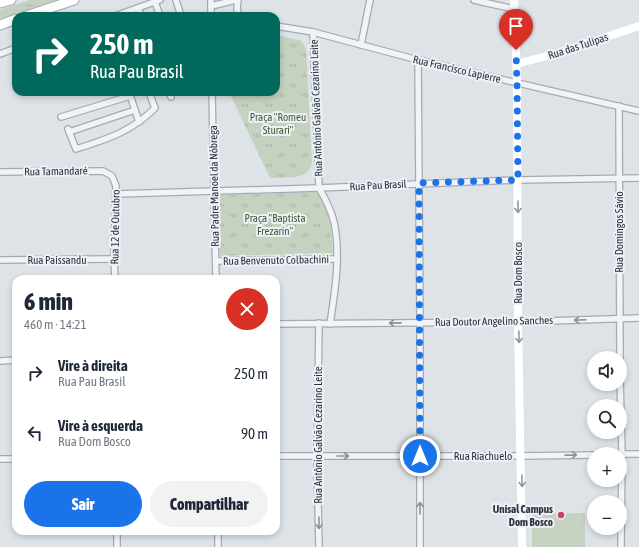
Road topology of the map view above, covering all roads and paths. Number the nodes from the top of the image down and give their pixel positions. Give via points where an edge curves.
1 (11, 0) edge
2 (74, 0) edge
3 (176, 0) edge
4 (234, 0) edge
5 (370, 0) edge
6 (474, 0) edge
7 (157, 1) edge
8 (0, 3) edge
9 (211, 3) edge
10 (514, 4) edge
11 (138, 8) junction
12 (38, 12) edge
13 (129, 12) edge
14 (140, 12) edge
15 (159, 12) edge
16 (180, 12) edge
17 (237, 12) edge
18 (12, 20) edge
19 (0, 25) edge
20 (639, 26) edge
21 (280, 27) edge
22 (313, 32) junction
23 (361, 45) junction
24 (12, 50) edge
25 (0, 54) edge
26 (418, 60) junction
27 (516, 64) junction
28 (517, 83) junction
29 (123, 96) edge
30 (130, 96) edge
31 (150, 96) edge
32 (212, 96) edge
33 (619, 106) junction
34 (135, 110) junction
35 (639, 111) edge
36 (61, 117) dead end
37 (139, 122) junction
38 (0, 172) edge
39 (112, 176) joint
40 (619, 178) junction
41 (639, 178) edge
42 (518, 180) junction
43 (419, 183) junction
44 (319, 188) junction
45 (214, 191) junction
46 (116, 194) junction
47 (114, 259) junction
48 (337, 259) junction
49 (0, 260) edge
50 (216, 261) junction
51 (115, 275) edge
52 (216, 275) edge
53 (619, 318) junction
54 (639, 318) edge
55 (420, 322) junction
56 (518, 322) junction
57 (319, 323) junction
58 (280, 324) edge
59 (330, 324) junction
60 (620, 351) edge
61 (12, 360) edge
62 (0, 361) edge
63 (620, 391) edge
64 (621, 447) edge
65 (627, 454) edge
66 (639, 454) edge
67 (587, 455) edge
68 (280, 456) edge
69 (318, 456) junction
70 (420, 456) junction
71 (521, 456) junction
72 (0, 459) edge
73 (12, 459) edge
74 (621, 487) edge
75 (117, 535) edge
76 (218, 535) edge
77 (117, 547) edge
78 (218, 547) edge
79 (319, 547) edge
80 (420, 547) edge
81 (522, 547) edge
82 (621, 547) edge

1 - 8 main road
2 - 12 main road
3 - 16 street
4 - 9 street
4 - 17 street
5 - 23 street
6 - 10 street
7 - 11 street
7 - 15 street
10 - 27 main road, Rua Dom Bosco
11 - 13 street
11 - 14 street
18 - 19 main road
20 - 27 main road, Rua das Tulipas
21 - 22 street, Rua Francisco Lapierre
22 - 23 street, Rua Francisco Lapierre
22 - 44 street, Rua Antônio Galvão Cezarino Leite
23 - 26 street, Rua Francisco Lapierre
24 - 25 street
26 - 28 street, Rua Francisco Lapierre
26 - 43 street
27 - 28 main road, Rua Dom Bosco
28 - 33 street, Rua Francisco Lapierre
28 - 42 main road, Rua Dom Bosco
29 - 36 street
30 - 34 street
31 - 37 street via 155,108
32 - 45 street, Rua Padre Manoel da Nóbrega
33 - 35 street, Rua Francisco Lapierre
33 - 40 street, Rua Domingos Sávio
34 - 37 street
34 - 37 street via 69,130 76,149 114,137
38 - 39 street, Rua Tamandaré via 103,171
39 - 46 street, Rua 12 de Outubro
40 - 41 street, Rua Pau Brasil
40 - 42 street, Rua Pau Brasil
40 - 53 street, Rua Domingos Sávio
42 - 43 street, Rua Pau Brasil
42 -> 56 main road, Rua Dom Bosco
43 - 44 street, Rua Pau Brasil
43 - 55 street
44 - 45 street, Rua Pau Brasil
44 - 48 street, Rua Antônio Galvão Cezarino Leite via 334,222
45 - 46 street, Rua Pau Brasil
45 - 50 street, Rua Padre Manoel da Nóbrega
46 - 47 street, Rua 12 de Outubro
47 - 49 street, Rua Paissandu
47 - 51 street, Rua 12 de Outubro
48 - 50 street, Rua Benvenuto Colbachini
48 - 59 street, Rua Antônio Galvão Cezarino Leite
50 - 52 street, Rua Padre Manoel da Nóbrega
53 - 54 street, Rua Doutor Angelino Sanches
53 -> 56 street, Rua Doutor Angelino Sanches
53 - 60 street, Rua Domingos Sávio
55 - 56 street, Rua Doutor Angelino Sanches
55 -> 59 street, Rua Doutor Angelino Sanches
55 - 70 street
56 -> 71 main road, Rua Dom Bosco
57 - 58 street, Rua Doutor Angelino Sanches
57 - 59 street, Rua Doutor Angelino Sanches
57 - 69 street, Rua Antônio Galvão Cezarino Leite
61 - 62 street
63 - 64 street
65 - 66 street
71 -> 67 street, Rua Riachuelo
68 - 69 street, Rua Riachuelo
69 -> 70 street, Rua Riachuelo
69 -> 79 street, Rua Antônio Galvão Cezarino Leite
70 - 71 street, Rua Riachuelo
80 -> 70 street
71 -> 81 main road, Rua Dom Bosco
72 - 73 street
74 - 82 street
75 - 77 street
76 - 78 street

